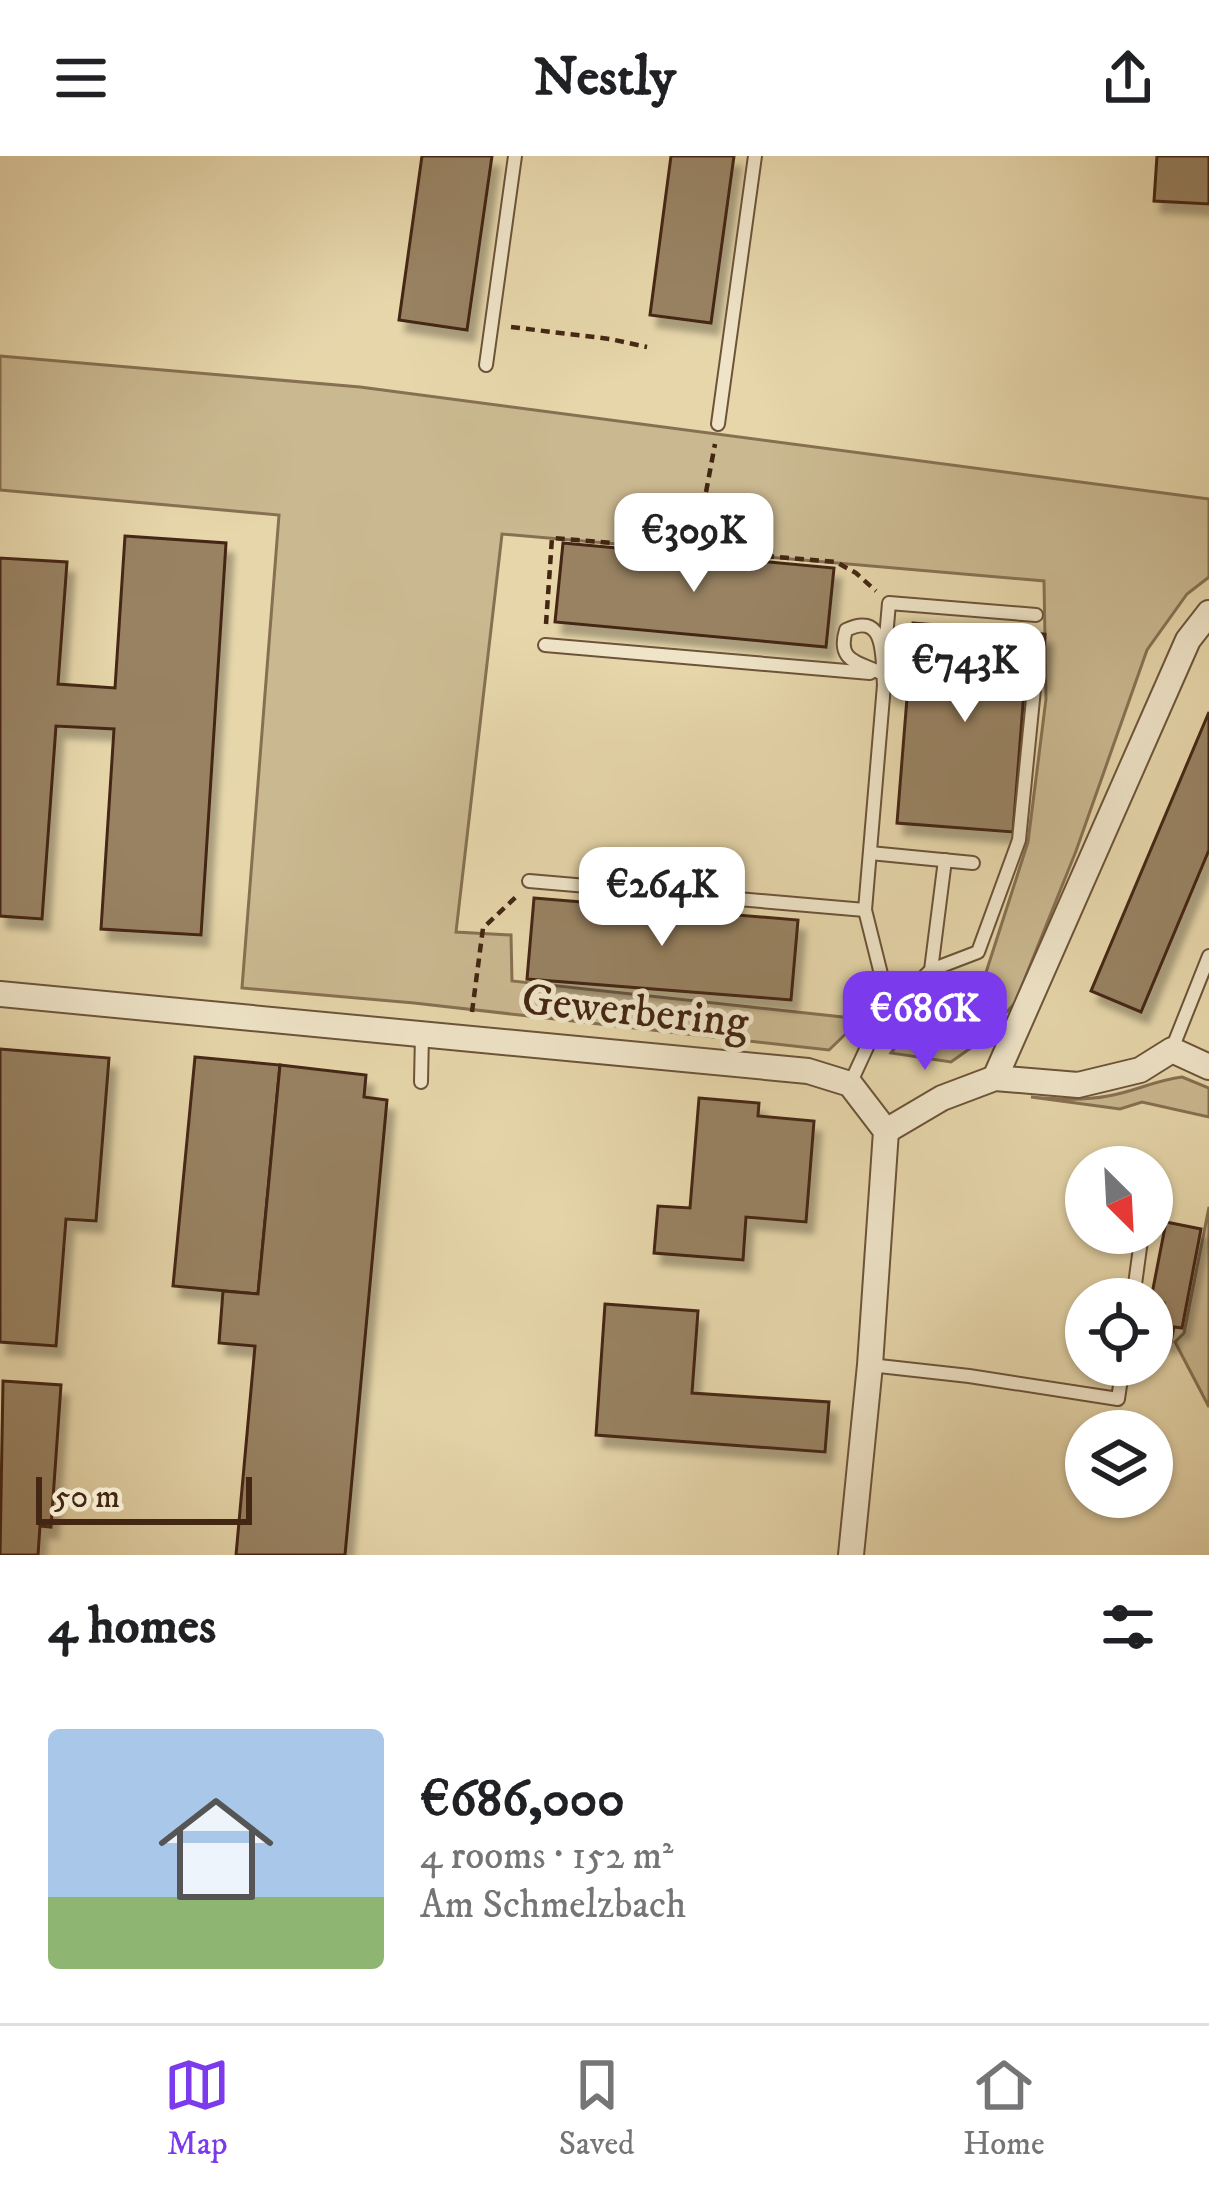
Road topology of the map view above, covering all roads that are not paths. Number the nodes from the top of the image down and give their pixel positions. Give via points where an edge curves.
1 (515, 156) edge
2 (754, 156) edge
3 (487, 365) dead end
4 (718, 424) road end
5 (1209, 613) edge
6 (1036, 615) dead end
7 (544, 644) road end
8 (883, 674) junction
9 (1034, 688) dead end
10 (870, 853) junction
11 (945, 860) junction
12 (973, 863) dead end
13 (529, 881) road end
14 (866, 910) junction
15 (1209, 956) edge
16 (931, 970) junction
17 (0, 994) edge
18 (880, 1019) junction
19 (422, 1033) junction
20 (1172, 1050) junction
21 (1209, 1067) edge
22 (995, 1078) junction
23 (421, 1082) dead end
24 (850, 1084) junction
25 (886, 1131) junction
26 (870, 1365) junction
27 (1120, 1386) edge
28 (851, 1555) edge

1 - 3 lane
2 - 4 lane
5 - 22 street via 1188,640
6 - 8 lane via 889,603
7 - 8 lane
8 - 10 lane
9 - 16 lane via 1019,840 978,952
10 - 11 lane
10 - 14 lane
11 - 12 lane
11 - 16 lane
13 - 14 lane
14 - 18 lane via 882,978
15 - 20 lane
16 - 18 lane
17 - 19 street, Gewerbering
18 - 24 lane
19 - 23 lane
19 - 24 street, Gewerbering via 808,1071
20 - 21 street
20 - 22 street via 1140,1070 1078,1084
22 - 25 street
24 - 25 street
25 - 26 street
26 - 27 lane via 1118,1399
26 - 28 street

